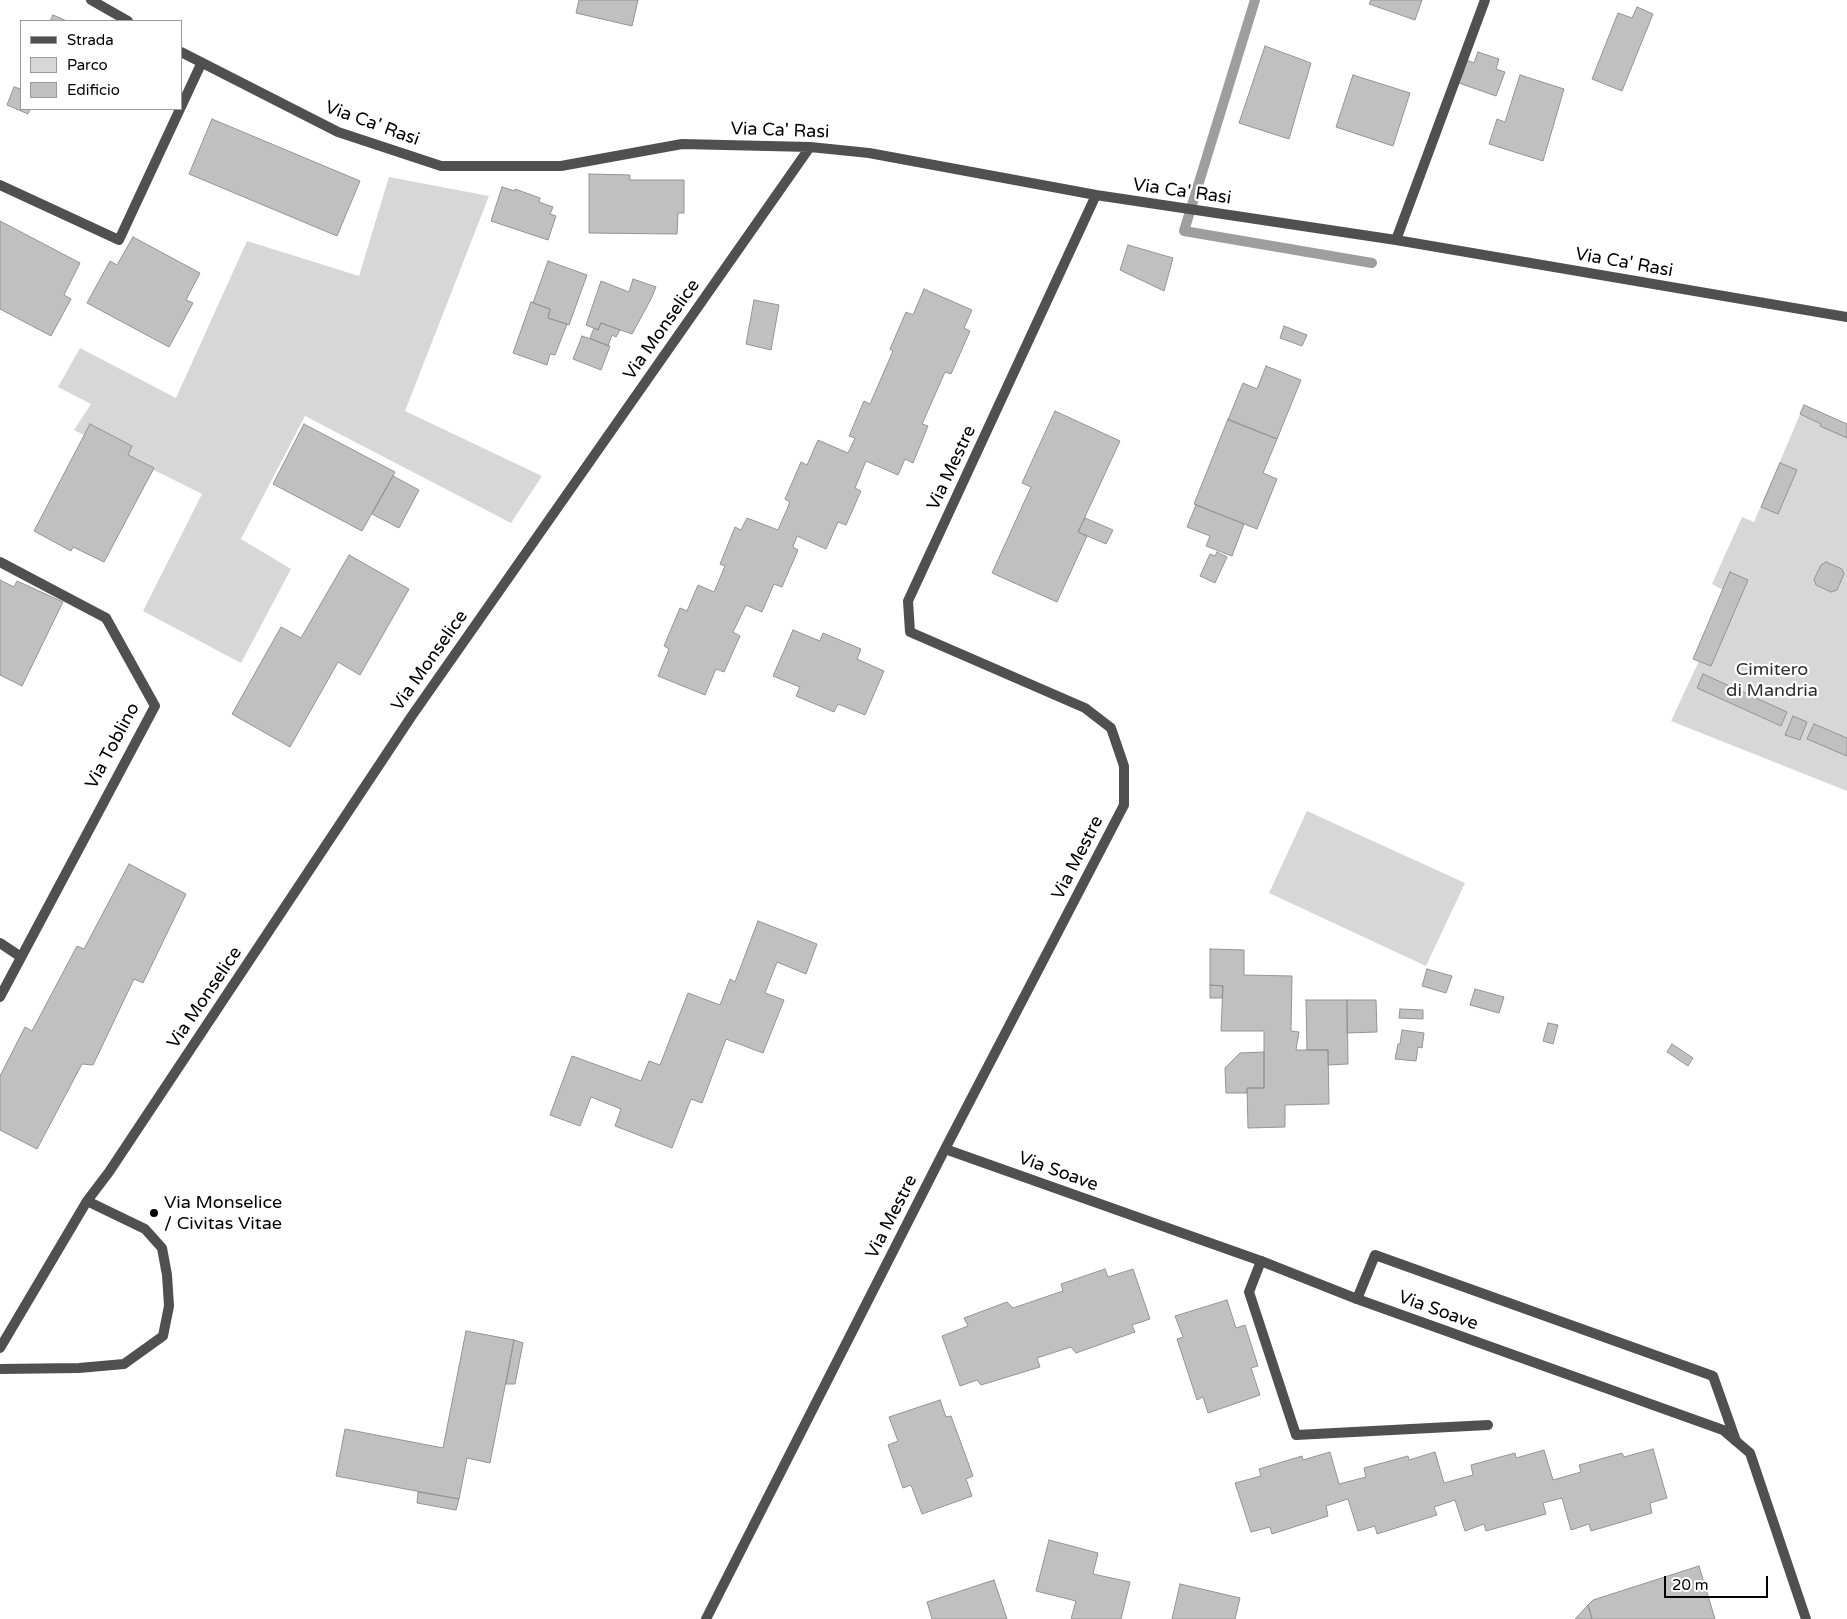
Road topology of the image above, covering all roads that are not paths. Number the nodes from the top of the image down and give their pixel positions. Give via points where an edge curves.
1 (91, 0) edge
2 (1485, 0) edge
3 (126, 20) edge
4 (182, 53) edge
5 (201, 64) junction
6 (182, 106) edge
7 (180, 110) edge
8 (810, 147) junction
9 (0, 185) edge
10 (1096, 196) junction
11 (1396, 240) junction
12 (1847, 318) edge
13 (0, 562) edge
14 (0, 943) edge
15 (21, 956) junction
16 (0, 997) edge
17 (945, 1149) junction
18 (87, 1201) junction
19 (1261, 1261) junction
20 (1357, 1299) junction
21 (0, 1348) edge
22 (0, 1370) edge
23 (1488, 1425) dead end
24 (1736, 1441) junction
25 (706, 1619) edge
26 (1806, 1619) edge

1 - 3 street
2 - 11 street
4 - 5 street, Via Ca' Rasi
5 - 6 street
5 - 8 street, Via Ca' Rasi via 338,132 441,166 561,166 682,144
7 - 9 street via 120,240
8 - 10 street, Via Ca' Rasi via 869,152
8 - 18 street, Via Monselice via 411,717
10 - 11 street, Via Ca' Rasi
10 - 17 street, Via Mestre via 908,601 910,632 1085,708 1111,728 1124,766 1124,805
11 - 12 street, Via Ca' Rasi
13 - 15 street, Via Toblino via 106,618 155,706
14 - 15 street
15 - 16 street, Via Toblino
17 - 19 street, Via Soave
17 - 25 street, Via Mestre
18 - 21 street, Via Monselice
18 - 22 street via 145,1229 162,1248 169,1306 163,1336 124,1364
19 - 20 street, Via Soave
19 - 23 street via 1249,1292 1296,1435
20 - 24 street, Via Soave via 1723,1430
20 - 24 street via 1375,1254 1713,1376
24 - 26 street, Via Soave via 1750,1453

